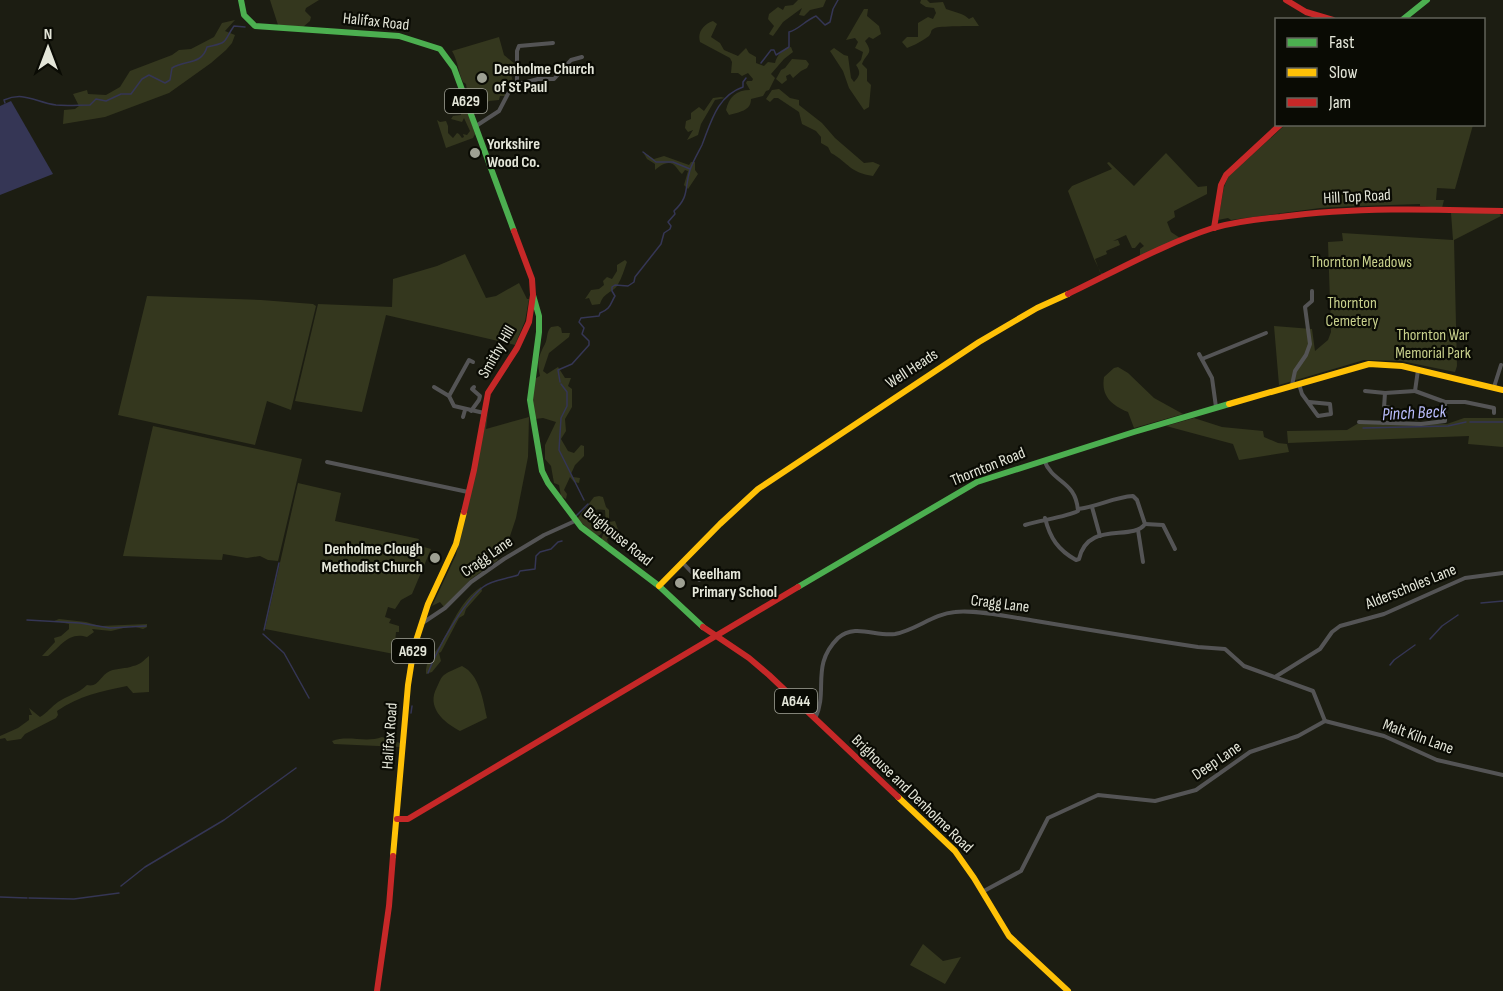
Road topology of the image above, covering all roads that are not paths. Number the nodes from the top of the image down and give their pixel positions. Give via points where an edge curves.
1 (241, 0) edge
2 (1286, 0) edge
3 (1427, 0) edge
4 (1326, 18) edge
5 (1404, 18) edge
6 (553, 43) dead end
7 (582, 57) dead end
8 (517, 84) junction
9 (475, 126) junction
10 (1279, 126) edge
11 (1503, 211) edge
12 (1214, 228) junction
13 (1312, 291) dead end
14 (533, 295) junction
15 (1266, 333) dead end
16 (1199, 354) dead end
17 (1202, 359) junction
18 (472, 362) dead end
19 (1501, 365) dead end
20 (1418, 370) junction
21 (1295, 384) junction
22 (434, 387) dead end
23 (1494, 387) junction
24 (472, 389) dead end
25 (1503, 390) edge
26 (1365, 391) dead end
27 (1415, 391) junction
28 (1384, 393) junction
29 (450, 396) junction
30 (1309, 402) junction
31 (1444, 402) junction
32 (1216, 407) junction
33 (1384, 407) junction
34 (1392, 408) dead end
35 (465, 410) junction
36 (471, 411) junction
37 (484, 413) junction
38 (1494, 413) dead end
39 (463, 417) dead end
40 (1359, 422) dead end
41 (1383, 423) junction
42 (1044, 459) junction
43 (327, 462) dead end
44 (468, 492) junction
45 (1092, 507) junction
46 (1078, 508) junction
47 (1045, 518) junction
48 (575, 521) junction
49 (1145, 524) junction
50 (1025, 525) dead end
51 (1138, 530) junction
52 (1100, 536) junction
53 (1175, 549) dead end
54 (682, 562) junction
55 (1143, 562) dead end
56 (1503, 573) edge
57 (699, 580) dead end
58 (659, 586) junction
59 (421, 624) junction
60 (715, 636) junction
61 (1275, 677) junction
62 (815, 719) junction
63 (1325, 721) junction
64 (1503, 775) edge
65 (397, 819) junction
66 (982, 891) junction
67 (377, 991) edge
68 (1068, 991) edge

1 - 9 main road, Halifax Road / A629 via 243,14 255,26 387,34 435,46 454,68
2 - 4 main road
3 - 5 main road
6 - 8 street via 519,45
7 - 8 street via 571,60 554,79
8 - 9 street via 510,88 499,111
9 - 14 main road, Halifax Road / A629 via 532,279
10 - 12 main road via 1226,175
11 - 12 main road, Hill Top Road via 1353,210 1263,218
12 - 54 main road, Well Heads via 1057,297 979,342 774,477
13 - 21 street via 1312,301 1305,307 1310,344 1295,371
14 - 37 main road, Smithy Hill / A629 via 529,322 488,393
14 - 48 main road, Brighouse Road / A644 via 539,318 530,394 536,444 546,479
15 - 17 street
16 - 17 street
17 - 32 street via 1212,378
18 - 29 street
19 - 23 street
20 - 21 main road, Thornton Road via 1370,364
20 - 23 main road, Thornton Road
20 - 27 street
21 - 30 street
21 - 32 main road, Thornton Road
22 - 29 street
23 - 25 main road, Thornton Road
24 - 36 street via 480,400
26 - 28 street
27 - 28 street
27 - 31 street
28 - 33 street
29 - 35 street via 454,406
30 - 30 street via 1318,416 1331,414 1330,404
31 - 38 street via 1475,403 1494,408
31 - 41 street via 1444,421
32 - 42 main road, Thornton Road
33 - 34 street
33 - 41 street
35 - 36 street
35 - 39 street
36 - 37 street
37 - 44 main road, Smithy Hill / A629
40 - 41 street
42 - 46 street via 1054,476 1069,487
42 - 60 main road, Thornton Road via 977,482
43 - 44 street
44 - 59 main road, Halifax Road / A629 via 456,544
45 - 46 street
45 - 49 street via 1133,496
45 - 52 street
46 - 47 street via 1068,515
47 - 50 street
47 - 52 street via 1049,536 1076,560 1086,543
48 - 58 main road, Brighouse Road / A644
48 - 59 street, Cragg Lane via 504,559
49 - 51 street
49 - 53 street via 1163,525
51 - 52 street
51 - 55 street
54 - 57 street
54 - 58 main road, Well Heads
56 - 61 street, Alderscholes Lane via 1465,578 1384,614 1340,626 1320,649
58 - 60 main road, Brighouse Road / A644
59 - 65 main road, Halifax Road / A629 via 410,673
60 - 62 main road, Brighouse and Denholme Road / A644 via 749,658
60 - 65 main road, Thornton Road via 408,819
61 - 62 street, Cragg Lane via 1244,666 1224,649 955,612 895,634 853,631 838,638 822,664 820,707
61 - 63 street, Cragg Lane via 1312,691
62 - 66 main road, Brighouse and Denholme Road / A644 via 955,851
63 - 64 street, Malt Kiln Lane via 1384,736 1437,760
63 - 66 street, Deep Lane via 1298,736 1250,752 1196,790 1155,801 1098,795 1048,818 1021,871
65 - 67 main road, Halifax Road / A629
66 - 68 main road, Brighouse and Denholme Road / A644 via 1009,936

